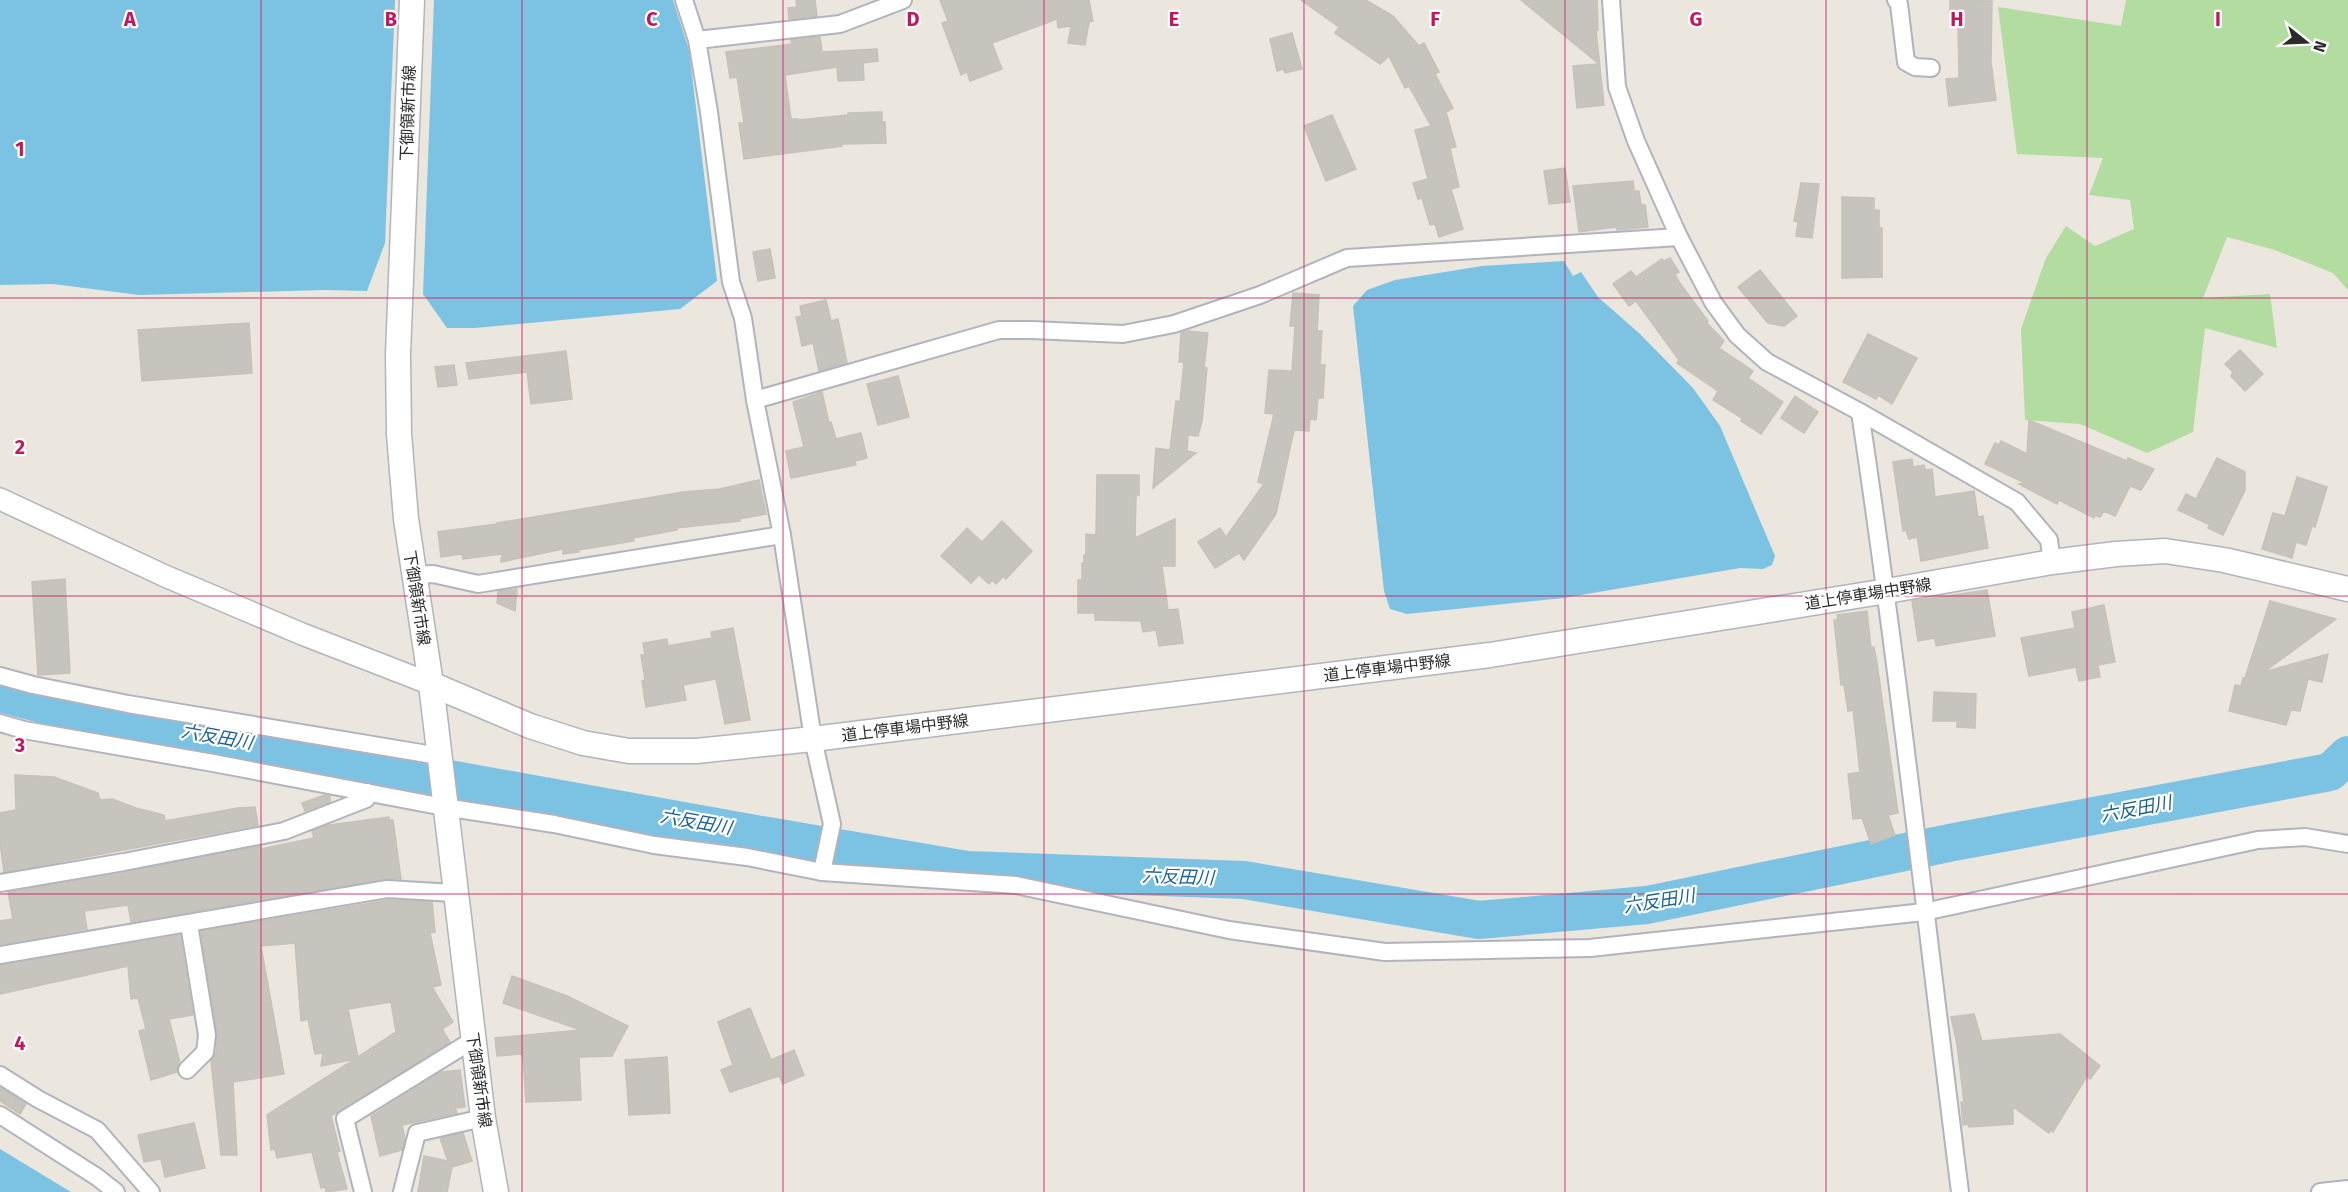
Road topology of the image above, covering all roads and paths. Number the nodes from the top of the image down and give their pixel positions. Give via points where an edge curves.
1 (412, 0) edge
2 (684, 0) edge
3 (903, 0) edge
4 (1611, 0) edge
5 (1896, 0) edge
6 (697, 40) junction
7 (1931, 68) dead end
8 (1678, 237) junction
9 (755, 400) junction
10 (1860, 412) junction
11 (0, 499) edge
12 (782, 535) junction
13 (2052, 562) junction
14 (414, 575) junction
15 (2348, 589) edge
16 (1887, 591) junction
17 (0, 676) edge
18 (431, 684) junction
19 (0, 723) edge
20 (813, 739) junction
21 (439, 759) junction
22 (368, 792) junction
23 (444, 802) junction
24 (2348, 844) edge
25 (822, 872) junction
26 (0, 883) edge
27 (454, 893) junction
28 (1924, 905) junction
29 (189, 924) junction
30 (0, 955) edge
31 (473, 1040) junction
32 (187, 1070) dead end
33 (0, 1075) edge
34 (0, 1115) edge
35 (483, 1118) junction
36 (2348, 1189) edge
37 (116, 1192) edge
38 (151, 1192) edge
39 (363, 1192) edge
40 (402, 1192) edge
41 (496, 1192) edge
42 (1960, 1192) edge
43 (2320, 1192) edge

1 - 14 main road, 下御領新市線 via 398,354 399,434
2 - 6 street
3 - 6 street via 840,24
4 - 8 street via 1617,87
5 - 7 street via 1906,62
6 - 9 street via 731,282 743,318
8 - 9 street via 1347,258 1260,296 1174,324 1123,334 999,330
8 - 10 street via 1713,302 1737,335 1767,362
9 - 12 street
10 - 13 street via 2017,502 2049,540
10 - 16 street
11 - 18 street via 165,576
12 - 14 street via 478,584 433,574
12 - 20 street
13 - 15 main road, 道上停車場中野線 via 2165,551 2224,560
13 - 16 main road, 道上停車場中野線
14 - 18 main road, 下御領新市線
16 - 20 main road, 道上停車場中野線 via 1490,655
16 - 28 street
17 - 21 street via 128,704
18 - 20 main road, 道上停車場中野線 via 530,726 583,743 629,751 696,751
18 - 21 main road, 下御領新市線
19 - 22 street
20 - 25 street via 832,824
21 - 23 main road, 下御領新市線
22 - 23 street
22 - 26 street via 366,799 284,831
23 - 25 street via 654,845
23 - 27 main road, 下御領新市線
24 - 28 street via 2305,837 2258,840
25 - 28 street via 1016,885 1229,930 1385,952 1590,948
27 - 29 street via 387,889
27 - 31 main road, 下御領新市線
28 - 42 street
29 - 30 street
29 - 32 street via 207,1035 205,1052
31 - 35 main road, 下御領新市線
31 - 39 street via 345,1119
33 - 38 street via 97,1130
34 - 37 street
35 - 40 street via 417,1133
35 - 41 main road, 下御領新市線
36 - 43 street

